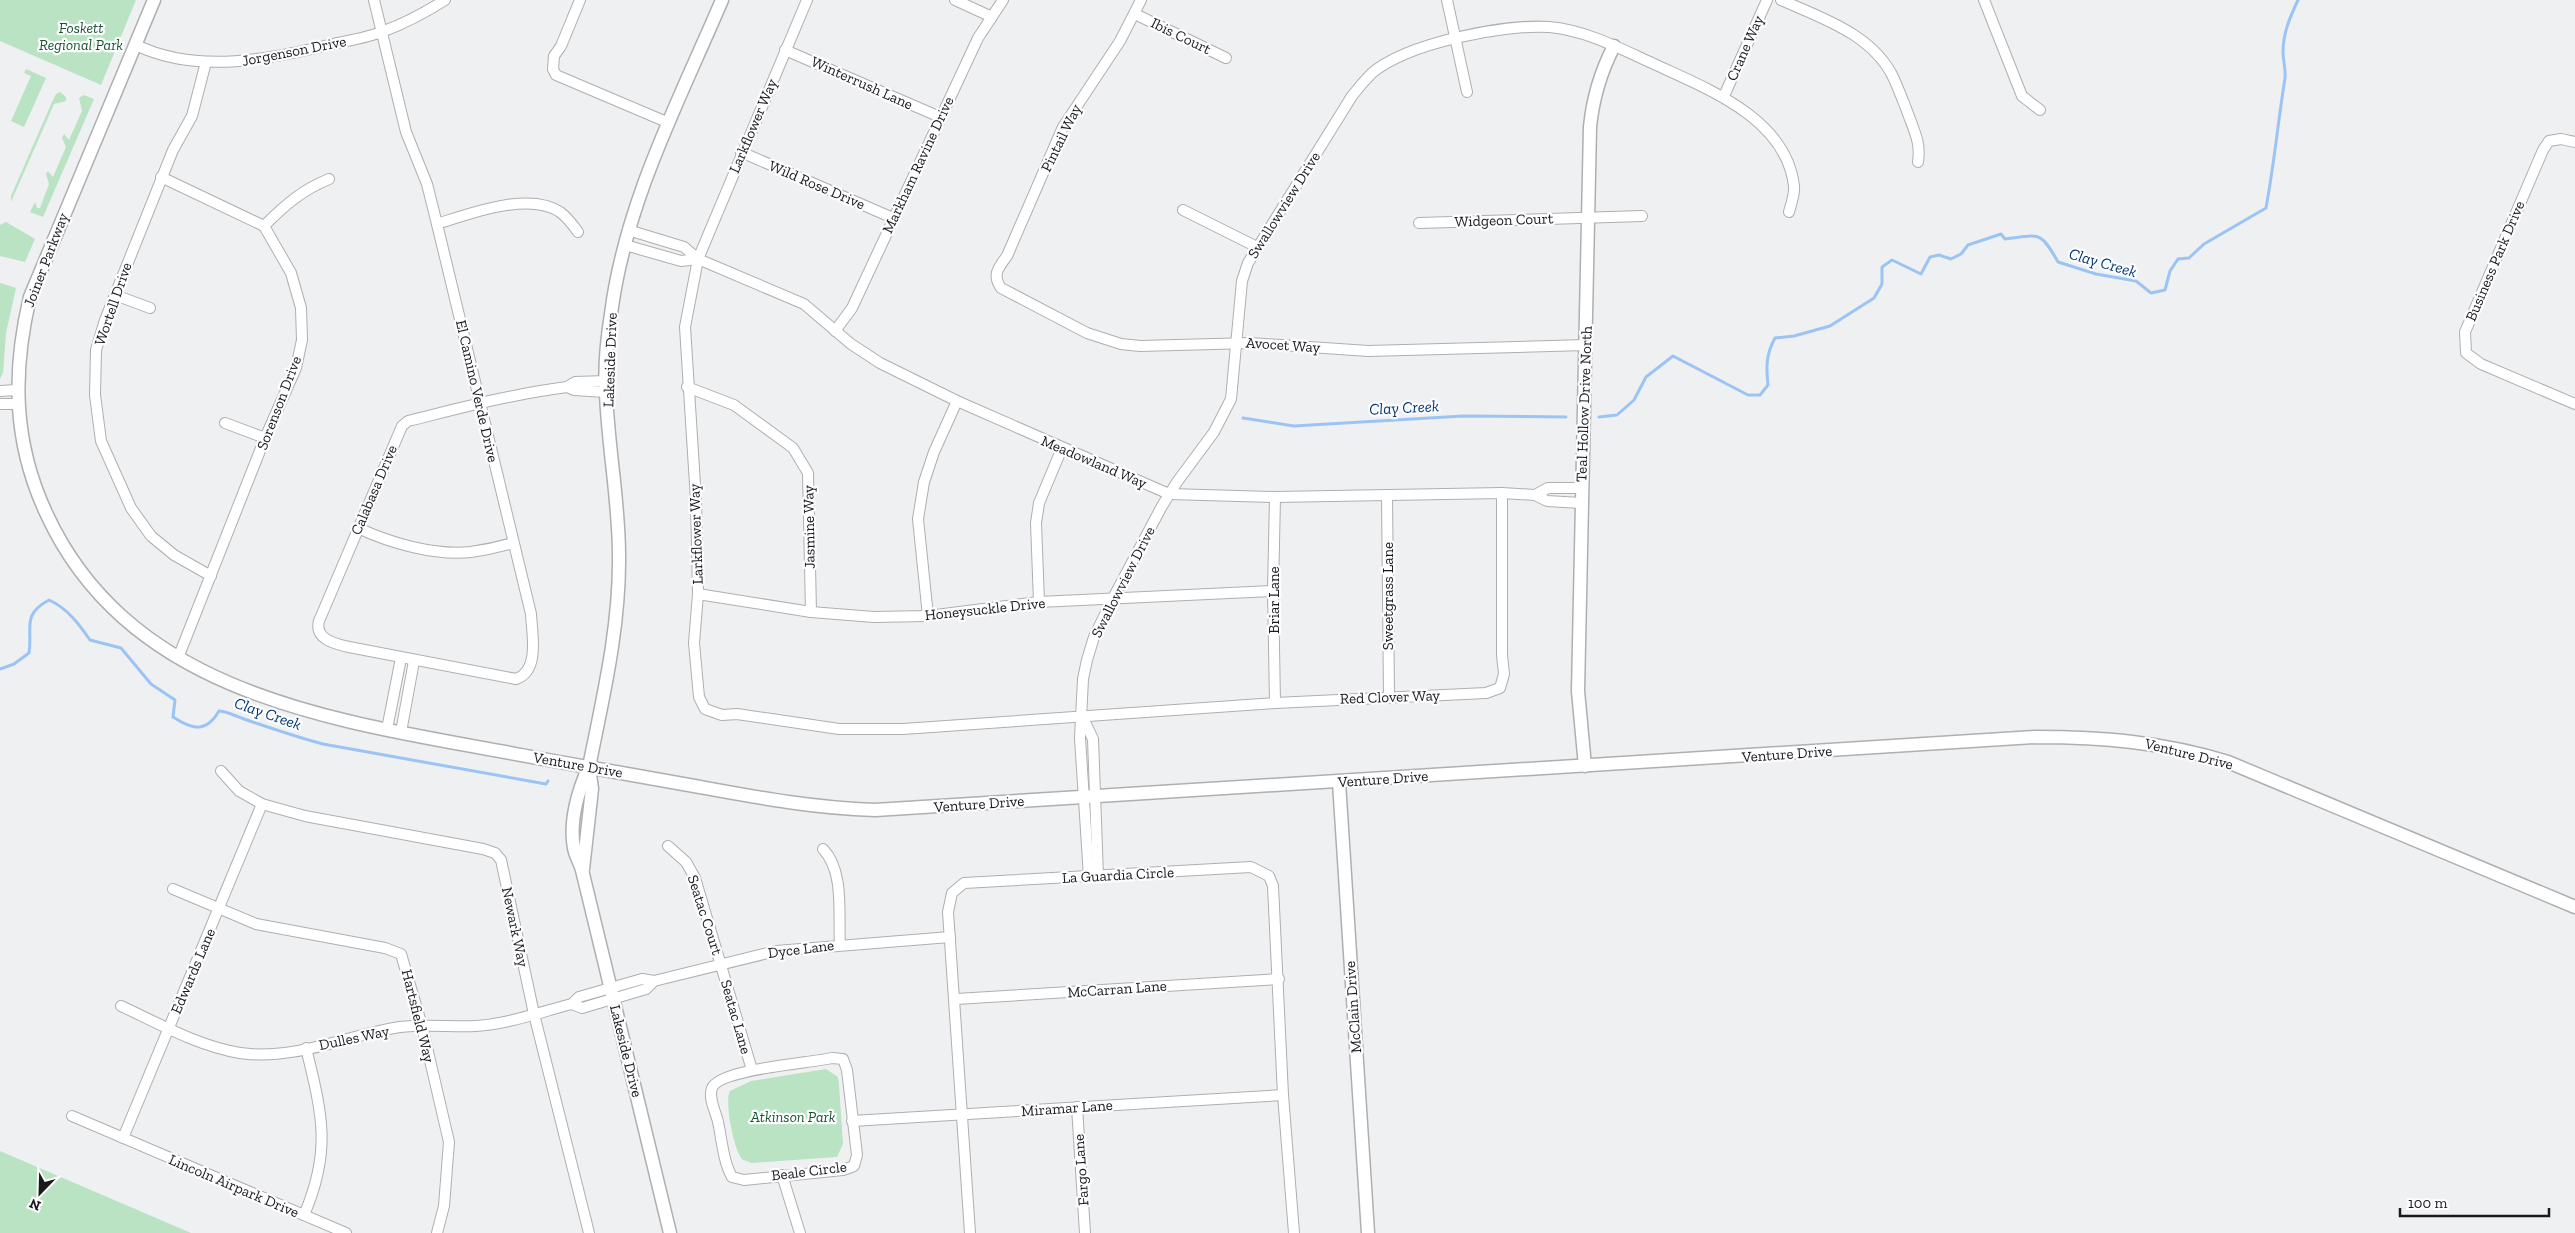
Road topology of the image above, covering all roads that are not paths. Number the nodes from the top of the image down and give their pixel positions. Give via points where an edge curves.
1 (154, 0) edge
2 (374, 0) edge
3 (445, 0) edge
4 (580, 0) edge
5 (722, 0) edge
6 (807, 0) edge
7 (955, 0) edge
8 (1003, 0) edge
9 (1140, 0) edge
10 (1447, 0) edge
11 (1767, 0) edge
12 (1781, 0) edge
13 (1984, 0) edge
14 (1135, 14) junction
15 (992, 16) junction
16 (383, 32) junction
17 (1455, 39) junction
18 (136, 44) junction
19 (1614, 46) junction
20 (785, 50) junction
21 (1226, 58) dead end
22 (206, 62) junction
23 (1467, 92) dead end
24 (1724, 96) junction
25 (2040, 110) dead end
26 (940, 117) junction
27 (669, 123) junction
28 (2575, 142) edge
29 (741, 152) junction
30 (1918, 162) dead end
31 (161, 177) junction
32 (329, 179) dead end
33 (1183, 210) dead end
34 (1789, 212) dead end
35 (1642, 216) dead end
36 (893, 218) junction
37 (1588, 218) junction
38 (1419, 223) dead end
39 (437, 224) junction
40 (264, 226) junction
41 (628, 230) junction
42 (578, 232) dead end
43 (625, 245) junction
44 (1257, 247) junction
45 (698, 259) junction
46 (996, 282) joint
47 (115, 295) junction
48 (150, 308) dead end
49 (835, 331) junction
50 (1237, 342) junction
51 (1586, 345) junction
52 (606, 386) junction
53 (687, 387) junction
54 (17, 390) junction
55 (0, 391) edge
56 (957, 401) junction
57 (480, 402) junction
58 (0, 404) edge
59 (18, 404) junction
60 (2575, 404) edge
61 (225, 422) dead end
62 (265, 438) junction
63 (1062, 448) junction
64 (1582, 488) junction
65 (1502, 493) junction
66 (1169, 494) junction
67 (1535, 495) junction
68 (1387, 496) junction
69 (1275, 497) junction
70 (1582, 503) junction
71 (358, 528) junction
72 (513, 543) junction
73 (211, 576) junction
74 (1273, 591) junction
75 (698, 594) junction
76 (1112, 600) junction
77 (1040, 602) junction
78 (811, 612) junction
79 (928, 616) junction
80 (178, 658) junction
81 (401, 658) junction
82 (414, 660) junction
83 (1389, 696) junction
84 (1275, 703) junction
85 (1083, 717) junction
86 (387, 729) junction
87 (401, 732) junction
88 (1585, 766) junction
89 (589, 767) junction
90 (221, 772) dead end
91 (1339, 782) junction
92 (1090, 797) junction
93 (262, 804) junction
94 (668, 846) dead end
95 (823, 849) dead end
96 (1094, 877) junction
97 (173, 889) dead end
98 (2575, 907) edge
99 (219, 910) junction
100 (950, 937) junction
101 (840, 945) junction
102 (720, 963) junction
103 (1279, 979) junction
104 (612, 994) junction
105 (956, 999) junction
106 (121, 1006) dead end
107 (534, 1014) junction
108 (422, 1026) junction
109 (169, 1028) junction
110 (306, 1048) junction
111 (752, 1070) junction
112 (1283, 1095) junction
113 (1077, 1107) junction
114 (962, 1114) junction
115 (72, 1116) dead end
116 (852, 1121) junction
117 (123, 1138) junction
118 (782, 1175) junction
119 (304, 1215) junction
120 (346, 1233) edge
121 (437, 1233) edge
122 (589, 1233) edge
123 (670, 1233) edge
124 (800, 1233) edge
125 (970, 1233) edge
126 (1086, 1233) edge
127 (1294, 1233) edge
128 (1368, 1233) edge

1 - 18 street, Joiner Parkway
2 - 16 street, El Camino Verde Drive
3 - 16 street, Jorgenson Drive
4 - 27 street via 554,56 556,75
5 - 27 street, Lakeside Drive
6 - 20 street, Larkflower Way
7 - 15 street
8 - 15 street, Markham Ravine Drive
9 - 14 street, Pintail Way
10 - 17 street
11 - 24 street, Crane Way
12 - 30 street via 1849,32 1882,61 1894,78 1920,146
13 - 25 street via 2022,96
14 - 21 street, Ibis Court
14 - 46 street, Pintail Way via 1063,127 1007,256 996,271
15 - 26 street, Markham Ravine Drive
16 - 22 street, Jorgenson Drive via 300,52 238,62
16 - 39 street, El Camino Verde Drive via 406,132 427,184
17 - 19 street, Swallowview Drive via 1510,29 1550,27 1571,30
17 - 23 street
17 - 44 street, Swallowview Drive via 1418,48 1372,73 1352,96
18 - 22 street, Jorgenson Drive via 156,54
18 - 54 street, Joiner Parkway via 30,297 20,350
19 - 24 street, Swallowview Drive
19 - 37 street, Teal Hollow Drive North via 1598,80 1593,100
20 - 26 street, Winterrush Lane
20 - 29 street, Larkflower Way
22 - 31 street, Wortell Drive via 192,116
24 - 34 street, Swallowview Drive via 1757,122 1781,150 1794,188
26 - 36 street, Markham Ravine Drive
27 - 41 street, Lakeside Drive
28 - 60 street, Business Park Drive via 2549,141 2543,150 2465,332 2466,353 2481,364
29 - 36 street, Wild Rose Drive
29 - 45 street, Larkflower Way
31 - 40 street
31 - 47 street, Wortell Drive
32 - 40 street via 290,200
33 - 44 street
35 - 37 street, Widgeon Court
36 - 49 street, Markham Ravine Drive via 852,308
37 - 38 street, Widgeon Court
37 - 51 street, Teal Hollow Drive North
39 - 42 street via 526,203 559,211
39 - 57 street, El Camino Verde Drive
40 - 62 street, Sorenson Drive via 291,273 301,308 302,340 296,368
41 - 43 street, Lakeside Drive
41 - 45 street, Meadowland Way via 684,247
43 - 45 street, Meadowland Way via 681,261
43 - 52 street, Lakeside Drive via 611,313
44 - 50 street, Swallowview Drive via 1242,281
45 - 49 street, Meadowland Way via 804,304
45 - 53 street, Larkflower Way via 685,327
46 - 50 street, Avocet Way via 1000,288 1104,341 1140,346
47 - 48 street
47 - 73 street, Wortell Drive via 96,350 95,395 101,441 124,494 151,536 174,555
49 - 56 street, Meadowland Way via 880,363
50 - 51 street, Avocet Way via 1368,351
50 - 66 street, Swallowview Drive via 1228,409
51 - 64 street, Teal Hollow Drive North
52 - 57 street, Calabasa Drive via 575,382 567,387
52 - 89 street, Lakeside Drive via 619,531 619,577 614,637
53 - 75 street, Larkflower Way via 696,500
53 - 78 street, Jasmine Way via 734,405 794,448 808,473
54 - 55 street
54 - 59 street, Joiner Parkway
56 - 63 street, Meadowland Way
56 - 79 street via 924,482 918,519
57 - 71 street, Calabasa Drive via 408,421 402,426
57 - 72 street, El Camino Verde Drive
58 - 59 street
59 - 80 street, Joiner Parkway via 25,449 37,492 62,544 95,590 126,621
61 - 62 street
62 - 73 street, Sorenson Drive
63 - 66 street, Meadowland Way
63 - 77 street via 1039,503 1036,524
64 - 67 street, Meadowland Way via 1548,488
64 - 70 street, Teal Hollow Drive North
65 - 67 street, Meadowland Way
65 - 68 street, Meadowland Way
65 - 83 street, Red Clover Way via 1504,674 1500,688 1486,693
66 - 69 street, Meadowland Way
66 - 76 street, Swallowview Drive
67 - 70 street, Meadowland Way via 1547,501
68 - 69 street, Meadowland Way
68 - 83 street, Sweetgrass Lane
69 - 74 street, Briar Lane
70 - 88 street, Teal Hollow Drive North via 1578,691
71 - 72 street via 390,541 451,552 470,552
71 - 81 street, Calabasa Drive via 317,628 325,639 335,643
72 - 82 street, El Camino Verde Drive via 531,614 532,659 524,676 516,679
73 - 80 street, Sorenson Drive
74 - 76 street, Honeysuckle Drive
74 - 84 street, Briar Lane
75 - 78 street, Honeysuckle Drive
75 - 85 street, Larkflower Way via 694,643 699,697 705,709 722,715 737,714 840,729 903,729
76 - 77 street, Honeysuckle Drive
76 - 85 street, Swallowview Drive via 1087,660 1083,680
77 - 79 street, Honeysuckle Drive
78 - 79 street, Honeysuckle Drive via 874,617
80 - 86 street, Venture Drive via 276,701 335,719
81 - 82 street, El Camino Verde Drive
81 - 86 street
82 - 87 street
83 - 84 street, Red Clover Way
84 - 85 street, Red Clover Way
85 - 92 street, Swallowview Drive via 1093,739
86 - 87 street, Venture Drive
87 - 89 street, Venture Drive
88 - 91 street, Venture Drive
88 - 98 street, Venture Drive via 2035,737 2091,737 2141,742 2199,753 2261,775
89 - 92 street, Venture Drive via 826,808 892,809
89 - 104 street, Lakeside Drive via 580,787 574,848
90 - 93 street, Newark Way via 239,791
91 - 92 street, Venture Drive
91 - 128 street, McClain Drive
92 - 96 street, Swallowview Drive
93 - 99 street, Edwards Lane
93 - 107 street, Newark Way via 305,816 494,853 500,860
94 - 102 street, Seatac Court via 686,862 695,878
95 - 101 street via 833,862 836,874
96 - 100 street, La Guardia Circle via 964,883 957,887 949,900
96 - 103 street, La Guardia Circle via 1250,867 1261,870 1270,876 1273,886
97 - 99 street, Hartsfield Way
99 - 108 street, Hartsfield Way via 268,927 394,950 404,960
99 - 109 street, Edwards Lane
100 - 101 street, Dyce Lane
100 - 105 street, La Guardia Circle
101 - 102 street, Dyce Lane via 776,951
102 - 104 street, Dyce Lane via 654,981 646,989
102 - 111 street, Seatac Lane
103 - 105 street, McCarran Lane
103 - 112 street, La Guardia Circle
104 - 107 street, Dulles Way via 582,1008 572,1004
104 - 123 street, Lakeside Drive
105 - 114 street, La Guardia Circle
106 - 109 street, Dulles Way
107 - 108 street, Dulles Way via 475,1026
107 - 122 street, Newark Way
108 - 110 street, Dulles Way
108 - 121 street, Hartsfield Way via 449,1142 444,1206
109 - 110 street, Dulles Way via 208,1046 241,1053 270,1055
109 - 117 street, Edwards Lane
110 - 119 street via 323,1130 319,1178
111 - 116 street, Beale Circle via 843,1059
111 - 118 street, Beale Circle via 721,1078 712,1087 711,1099 726,1167 732,1177 744,1180
112 - 113 street, Miramar Lane
112 - 127 street, La Guardia Circle
113 - 114 street, Miramar Lane
113 - 126 street, Fargo Lane
114 - 116 street, Miramar Lane
114 - 125 street, La Guardia Circle
115 - 117 street, Lincoln Airpark Drive
116 - 118 street, Beale Circle via 857,1155 854,1166 843,1170
117 - 119 street, Lincoln Airpark Drive
118 - 124 street
119 - 120 street, Lincoln Airpark Drive

